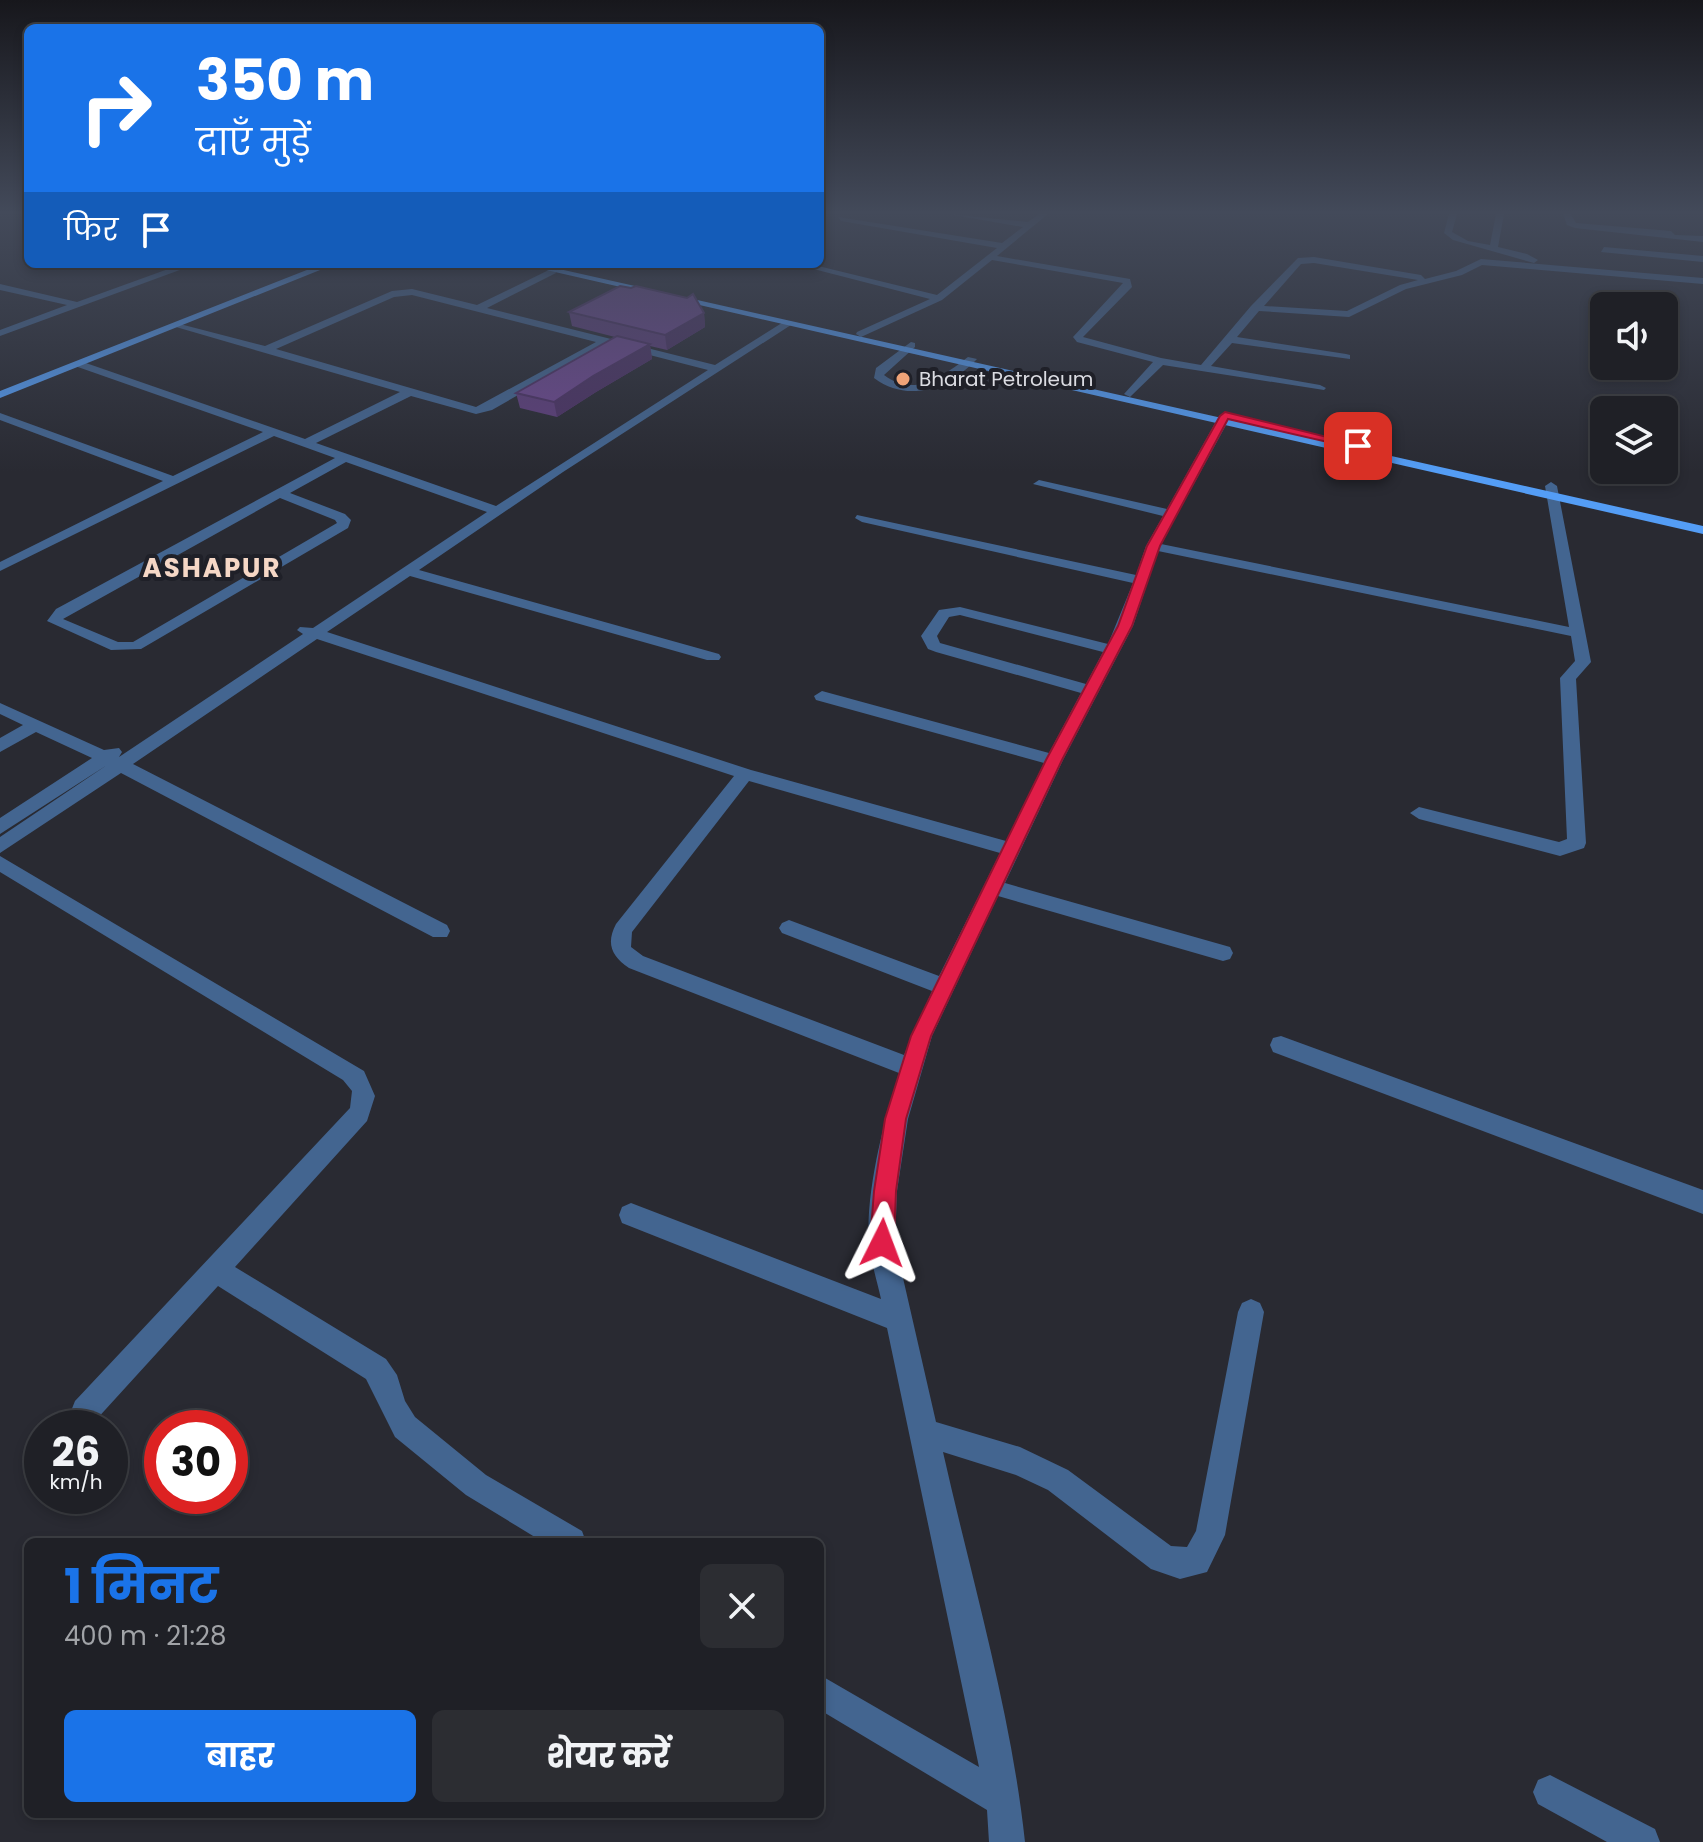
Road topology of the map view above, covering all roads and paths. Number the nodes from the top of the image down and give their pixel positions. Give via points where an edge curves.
1 (56, 300) edge
2 (92, 300) edge
3 (217, 300) edge
4 (242, 300) edge
5 (381, 300) edge
6 (445, 300) edge
7 (494, 300) edge
8 (693, 300) edge
9 (707, 300) edge
10 (935, 300) edge
11 (1114, 300) edge
12 (1262, 300) edge
13 (1377, 300) edge
14 (78, 305) junction
15 (479, 308) junction
16 (1254, 308) junction
17 (775, 320) junction
18 (789, 323) junction
19 (180, 325) junction
20 (0, 333) edge
21 (861, 334) junction
22 (1228, 339) junction
23 (605, 341) junction
24 (907, 348) junction
25 (268, 349) junction
26 (1346, 357) dead end
27 (968, 361) junction
28 (1160, 361) junction
29 (79, 364) junction
30 (711, 368) junction
31 (1204, 368) junction
32 (0, 386) edge
33 (1320, 388) dead end
34 (410, 392) junction
35 (1130, 394) junction
36 (0, 395) edge
37 (0, 416) edge
38 (1223, 419) junction
39 (275, 431) junction
40 (306, 443) junction
41 (346, 457) junction
42 (174, 481) junction
43 (1039, 484) dead end
44 (1551, 491) junction
45 (281, 494) junction
46 (492, 509) junction
47 (1170, 514) junction
48 (862, 518) dead end
49 (1703, 521) edge
50 (1703, 530) edge
51 (1153, 546) junction
52 (2, 565) edge
53 (408, 571) junction
54 (1143, 581) junction
55 (308, 630) junction
56 (1578, 633) junction
57 (1112, 650) junction
58 (713, 657) dead end
59 (1091, 691) junction
60 (822, 696) dead end
61 (0, 708) edge
62 (35, 725) junction
63 (0, 746) edge
64 (1054, 760) junction
65 (112, 761) junction
66 (745, 774) junction
67 (1419, 813) dead end
68 (0, 827) edge
69 (0, 846) edge
70 (1013, 850) junction
71 (0, 863) edge
72 (994, 887) junction
73 (789, 928) dead end
74 (440, 931) dead end
75 (1223, 953) dead end
76 (945, 987) junction
77 (1281, 1045) dead end
78 (912, 1068) junction
79 (1703, 1202) edge
80 (631, 1215) dead end
81 (216, 1270) junction
82 (1251, 1312) dead end
83 (897, 1318) junction
84 (86, 1410) edge
85 (923, 1432) junction
86 (564, 1538) edge
87 (824, 1693) edge
88 (1550, 1792) dead end
89 (1003, 1800) junction
90 (1007, 1842) edge
91 (1642, 1842) edge

1 - 14 street
2 - 14 street
3 - 32 main road
4 - 19 main road
5 - 25 street
6 - 15 street
7 - 15 street
8 - 17 main road
9 - 21 main road
10 - 21 street
11 - 28 street via 1078,337
12 - 16 street
13 - 16 street via 1349,314
14 - 20 street
15 - 23 street
16 - 22 street
17 - 18 main road
17 - 30 street
18 - 24 main road
18 - 30 street
19 - 25 street
19 - 29 main road
21 - 24 main road
22 - 26 street
22 - 31 street
23 - 30 street
23 - 34 street via 483,410
24 - 27 main road
24 - 27 street via 880,370 878,376 893,388 922,389 943,382
25 - 34 street
27 - 35 main road
27 - 38 main road
28 - 31 street
28 - 35 street
29 - 36 main road
29 - 39 street
30 - 46 street
31 - 33 street
34 - 40 street
35 - 38 main road
37 - 42 street
38 - 44 main road
38 - 47 street
39 - 40 street
39 - 42 street
40 - 41 street
41 - 45 street
41 - 46 street
42 - 52 street
43 - 47 street
44 - 49 main road
44 - 50 main road
44 - 56 street
45 - 45 street via 61,612 54,621 116,647 136,646 343,525 340,517
46 - 53 street
46 - 55 street
47 - 51 street
48 - 54 street
51 - 54 street
51 - 56 street
53 - 55 street
53 - 58 street
54 - 57 street
55 - 65 street
55 - 66 street
56 - 67 street via 1583,662 1568,678 1577,843 1560,849
57 - 59 street
57 - 59 street via 960,611 944,613 929,636 929,642 941,649
59 - 64 street
60 - 64 street
61 - 62 street
62 - 63 street
62 - 65 street
64 - 70 street
65 - 68 street
65 - 69 street
65 - 74 street
66 - 70 street
66 - 78 street via 623,929 618,944 622,954
70 - 72 street
71 - 81 street via 363,1083 366,1098 359,1114
72 - 75 street
72 - 76 street
73 - 76 street
76 - 78 street
77 - 79 street
78 - 83 street via 896,1119 883,1217 882,1243
80 - 83 street
81 - 84 street
81 - 86 street via 376,1369 405,1427 476,1485
82 - 85 street via 1210,1535 1196,1561 1180,1564 1162,1558 1058,1480 1020,1462
83 - 85 street
85 - 89 street
87 - 89 street
88 - 91 street
89 - 90 street

